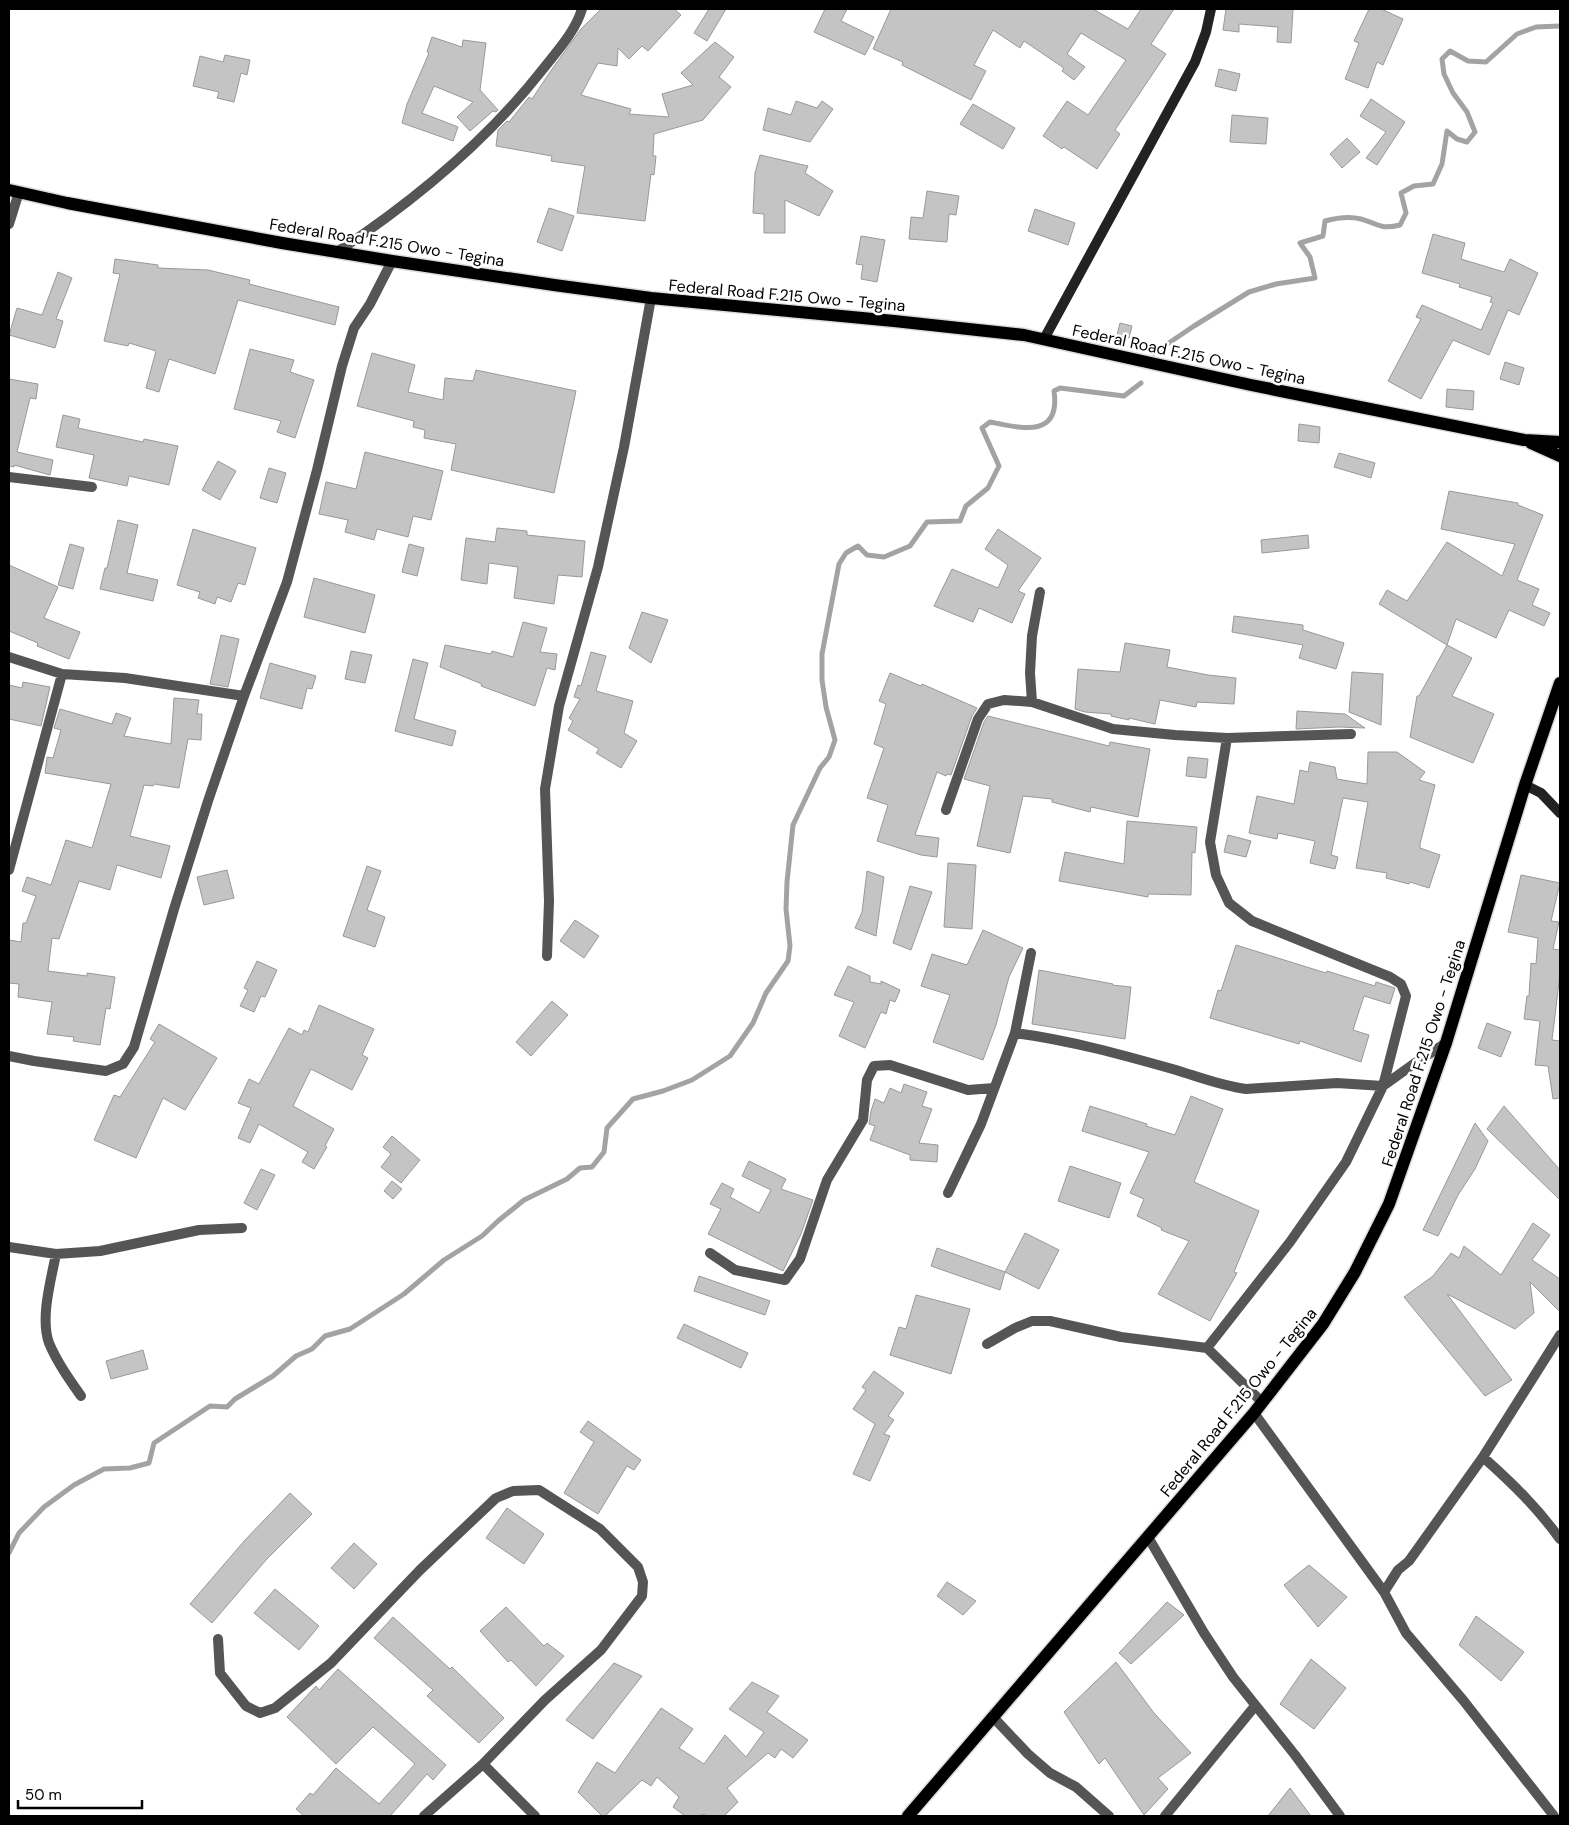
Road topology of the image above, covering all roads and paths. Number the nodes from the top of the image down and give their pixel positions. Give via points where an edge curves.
1 (582, 9) edge
2 (1211, 9) edge
3 (14, 191) edge
4 (9, 224) edge
5 (337, 252) junction
6 (392, 262) junction
7 (651, 298) junction
8 (1044, 339) junction
9 (1524, 440) junction
10 (1560, 442) edge
11 (1560, 456) edge
12 (9, 478) edge
13 (92, 487) dead end
14 (1040, 592) dead end
15 (9, 656) edge
16 (62, 674) junction
17 (1560, 683) edge
18 (244, 696) junction
19 (1032, 702) junction
20 (1352, 734) dead end
21 (1226, 738) junction
22 (1525, 785) junction
23 (946, 810) dead end
24 (1560, 814) edge
25 (9, 870) edge
26 (1031, 953) dead end
27 (547, 956) dead end
28 (1016, 1032) junction
29 (1446, 1044) junction
30 (9, 1056) edge
31 (1383, 1086) junction
32 (994, 1088) junction
33 (948, 1193) dead end
34 (242, 1228) dead end
35 (9, 1248) edge
36 (710, 1253) dead end
37 (56, 1254) junction
38 (1560, 1335) edge
39 (987, 1344) dead end
40 (1207, 1348) junction
41 (81, 1396) dead end
42 (1262, 1402) junction
43 (1254, 1413) junction
44 (1483, 1457) junction
45 (1148, 1537) junction
46 (1560, 1540) edge
47 (1384, 1592) junction
48 (218, 1638) dead end
49 (1255, 1706) junction
50 (993, 1717) junction
51 (483, 1764) junction
52 (424, 1816) edge
53 (535, 1816) edge
54 (908, 1816) edge
55 (1109, 1816) edge
56 (1165, 1816) edge
57 (1340, 1816) edge
58 (1554, 1816) edge

1 - 5 street via 579,20 563,44 525,92 475,144 433,183
2 - 8 street via 1195,62
3 - 4 street
3 - 5 main road, Federal Road F.215 Owo - Tegina
5 - 6 main road, Federal Road F.215 Owo - Tegina
6 - 7 main road, Federal Road F.215 Owo - Tegina
6 - 18 street via 354,328 287,582
7 - 8 main road, Federal Road F.215 Owo - Tegina
7 - 27 street via 614,493 598,566 559,706 545,789
8 - 9 main road, Federal Road F.215 Owo - Tegina
9 - 10 main road, Federal Road F.215 Owo - Tegina
9 - 11 main road
12 - 13 street
14 - 19 street via 1032,636
15 - 16 street
16 - 18 street via 125,678
16 - 25 street
17 - 22 main road, Federal Road F.215 Owo - Tegina
18 - 30 street via 174,909 134,1047 123,1064 106,1071
19 - 21 street via 1113,729
19 - 23 street via 1004,700 988,704 978,719
20 - 21 street
21 - 31 street via 1210,842 1216,875 1229,903 1252,922 1401,984 1406,996
22 - 24 street via 1541,793
22 - 29 main road, Federal Road F.215 Owo - Tegina
26 - 28 street
28 - 31 street via 1176,1070 1231,1088 1338,1082
28 - 32 street
29 - 31 street
29 - 42 main road, Federal Road F.215 Owo - Tegina via 1389,1204 1355,1272 1324,1324
31 - 40 street via 1346,1162 1290,1242
32 - 33 street via 981,1124
32 - 36 street via 968,1090 890,1065 874,1066 867,1080 863,1120 827,1180 800,1259 785,1280 735,1270
34 - 37 street via 199,1230 100,1251
35 - 37 street
37 - 41 street via 46,1312 48,1341 63,1372
38 - 44 street
39 - 40 street via 1032,1321
40 - 42 street
42 - 43 main road, Federal Road F.215 Owo - Tegina
43 - 45 main road, Federal Road F.215 Owo - Tegina
43 - 47 street
44 - 46 street via 1522,1492
44 - 47 street
45 - 49 street via 1204,1633
45 - 50 main road, Federal Road F.215 Owo - Tegina
47 - 58 street via 1406,1633
48 - 51 street via 220,1673 246,1706 260,1713 275,1708 331,1663 420,1570 496,1498 513,1491 539,1490 600,1529 638,1567 643,1582 642,1596 601,1650 545,1700
49 - 56 street
49 - 57 street
50 - 54 main road, Federal Road F.215 Owo - Tegina
50 - 55 street via 1050,1773 1076,1788
51 - 52 street
51 - 53 street

